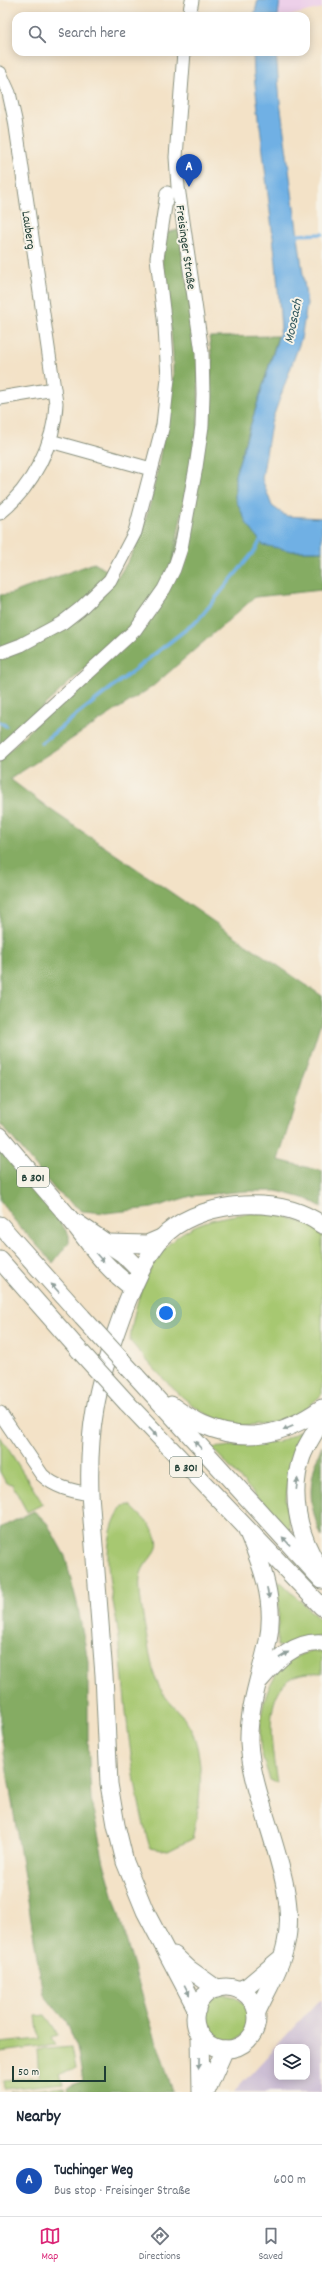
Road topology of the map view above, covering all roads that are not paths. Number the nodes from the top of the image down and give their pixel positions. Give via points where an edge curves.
1 (192, 0) edge
2 (190, 12) edge
3 (184, 56) edge
4 (0, 73) edge
5 (167, 193) dead end
6 (54, 389) junction
7 (0, 398) edge
8 (50, 441) junction
9 (151, 469) junction
10 (0, 513) edge
11 (0, 653) edge
12 (0, 754) edge
13 (0, 1136) edge
14 (68, 1216) junction
15 (0, 1225) edge
16 (322, 1225) edge
17 (161, 1238) junction
18 (108, 1243) junction
19 (0, 1260) edge
20 (140, 1271) junction
21 (133, 1288) junction
22 (154, 1395) junction
23 (322, 1408) edge
24 (0, 1413) edge
25 (322, 1418) edge
26 (90, 1494) junction
27 (247, 1530) junction
28 (322, 1573) edge
29 (322, 1580) edge
30 (322, 1607) edge
31 (322, 1643) edge
32 (257, 1683) junction
33 (164, 1945) junction
34 (281, 1959) junction
35 (217, 1989) junction
36 (239, 1990) junction
37 (197, 2010) junction
38 (257, 2012) junction
39 (200, 2034) junction
40 (225, 2049) junction
41 (201, 2092) edge
42 (206, 2092) edge

1 - 2 street
3 - 12 street, Freisinger Straße via 176,157 202,352 203,394 202,426 186,522 174,569 164,589 135,630
4 - 6 street, Lauberg via 9,93 15,120
5 - 9 street via 157,258 168,378 163,425
6 - 7 street
6 - 8 street, Lauberg via 56,414
8 - 9 street
8 - 10 street, Lauberg via 28,482 14,501
9 - 11 street via 135,532 110,580 62,623 21,646
13 - 14 main road, B 301
14 - 18 main road, B 301
14 -> 21 main road, B 301 via 102,1262
22 -> 15 main road, B 301, bridge
16 - 17 main road via 306,1215 278,1207 236,1205 194,1216
17 - 18 main road via 147,1244
17 - 20 main road
18 - 20 main road, B 301
19 -> 27 main road, B 301, bridge via 127,1403
20 - 21 main road
21 - 26 main road via 108,1359 95,1408 89,1463
23 -> 22 main road, B 301 via 284,1430 262,1435 241,1435 202,1425
29 -> 22 main road, B 301
24 - 26 street via 49,1481 61,1487
28 -> 25 main road via 302,1535 296,1495 301,1457
26 - 33 main road via 110,1791 125,1862 145,1911
27 - 30 main road, B 301
27 -> 32 main road, B 301 via 262,1566 270,1596 268,1640
32 -> 31 main road via 280,1657 295,1648
32 - 34 main road, B 301 via 249,1723 249,1743 287,1903 289,1926
33 - 35 main road via 189,1969
33 -> 37 main road
34 - 36 main road via 248,1986
34 - 38 main road, B 301
35 - 36 main road
35 - 37 main road via 204,1997
36 - 38 main road via 251,1999
37 - 39 main road via 196,2022
38 - 40 main road via 256,2028 250,2038 240,2046
39 - 40 main road via 211,2045
39 -> 41 main road
40 - 42 main road

